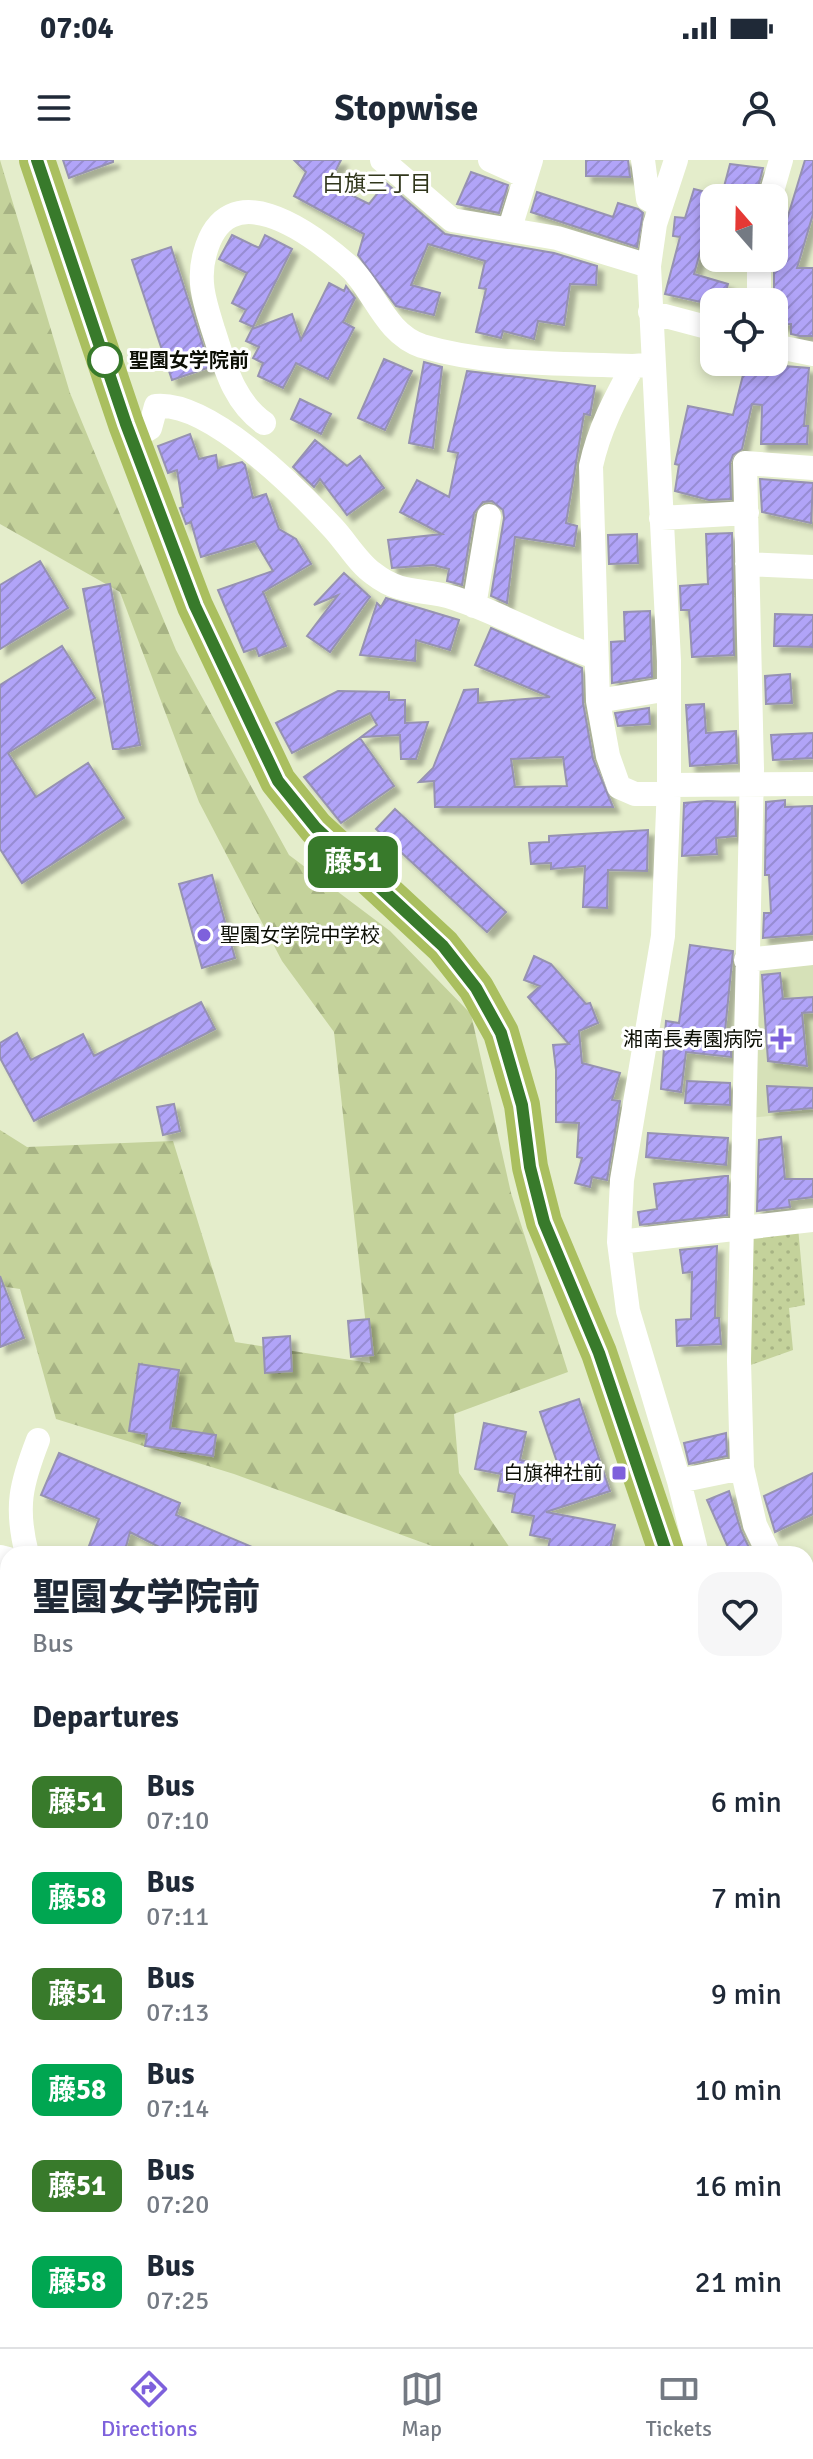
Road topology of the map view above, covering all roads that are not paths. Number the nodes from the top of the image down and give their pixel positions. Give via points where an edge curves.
1 (37, 160) edge
2 (382, 160) edge
3 (490, 160) edge
4 (643, 160) edge
5 (676, 160) edge
6 (781, 160) edge
7 (528, 168) edge
8 (774, 184) edge
9 (660, 206) junction
10 (510, 228) junction
11 (649, 266) junction
12 (650, 312) junction
13 (700, 325) edge
14 (788, 349) edge
15 (813, 354) edge
16 (643, 365) junction
17 (264, 423) dead end
18 (132, 439) junction
19 (813, 468) edge
20 (747, 513) junction
21 (489, 516) dead end
22 (661, 518) junction
23 (747, 564) junction
24 (813, 567) edge
25 (474, 606) junction
26 (596, 657) junction
27 (669, 689) junction
28 (598, 701) junction
29 (813, 784) edge
30 (750, 785) junction
31 (669, 789) junction
32 (813, 953) edge
33 (746, 960) junction
34 (813, 1220) edge
35 (741, 1229) junction
36 (619, 1242) junction
37 (38, 1440) dead end
38 (742, 1468) junction
39 (679, 1481) junction
40 (25, 1546) edge
41 (664, 1546) edge
42 (695, 1546) edge
43 (765, 1546) edge

1 - 18 highway
2 - 10 street via 452,220
3 - 7 street
4 - 9 street via 648,199
5 - 9 street
6 - 8 street
7 - 10 street
9 - 11 street
10 - 11 street
11 - 12 street
12 - 13 street
12 - 16 street
14 - 15 street
16 - 17 street via 507,360 419,345 387,322 348,264 279,217 246,212 216,229 204,257 201,286 238,399
16 - 22 street
16 - 26 street via 600,430 591,466
18 - 25 street via 150,428 156,406 197,416 251,451 372,573 402,591 453,597
18 - 41 highway via 195,606 278,781 316,828 443,946 476,988 501,1033 522,1105 544,1222 599,1353
19 - 20 street via 745,463
20 - 22 street
20 - 23 street
21 - 25 street
22 - 27 street
23 - 24 street
23 - 30 street
25 - 26 street
26 - 28 street
27 - 28 street
27 - 31 street
28 - 31 street via 619,787 635,794
29 - 30 street
30 - 31 street
30 - 33 street
31 - 36 street via 663,936 621,1190
32 - 33 street
33 - 35 street
34 - 35 street
35 - 36 street
35 - 38 street
36 - 39 street via 632,1326
37 - 40 street via 19,1497
38 - 39 street
38 - 43 street
39 - 42 street

